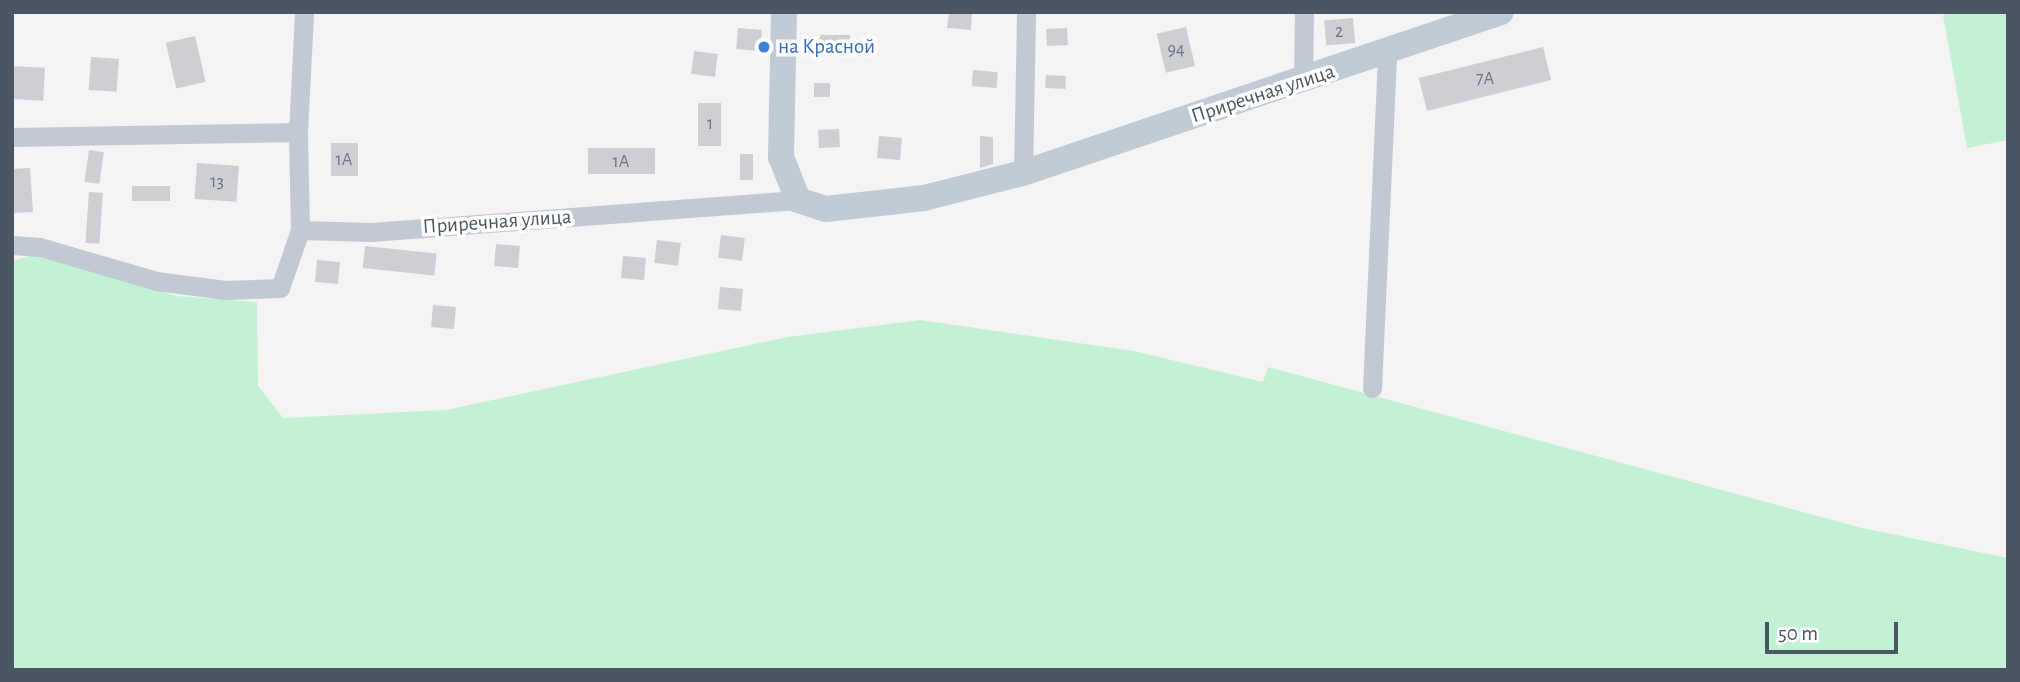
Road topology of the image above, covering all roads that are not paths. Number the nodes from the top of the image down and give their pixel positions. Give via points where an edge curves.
1 (304, 12) edge
2 (784, 12) edge
3 (1026, 12) edge
4 (1304, 12) edge
5 (1501, 12) edge
6 (1387, 52) junction
7 (1303, 81) junction
8 (298, 132) junction
9 (12, 137) edge
10 (1023, 173) junction
11 (798, 200) junction
12 (300, 230) junction
13 (12, 245) edge
14 (1372, 388) dead end

1 - 8 street
2 - 11 street via 781,158
3 - 10 street
4 - 7 street
5 - 6 street, Приречная улица
6 - 7 street, Приречная улица
6 - 14 street
7 - 10 street, Приречная улица
8 - 9 street
8 - 12 street
10 - 11 street, Приречная улица via 924,198 826,209
11 - 12 street, Приречная улица via 371,232
12 - 13 street via 279,288 225,290 156,281 40,247

